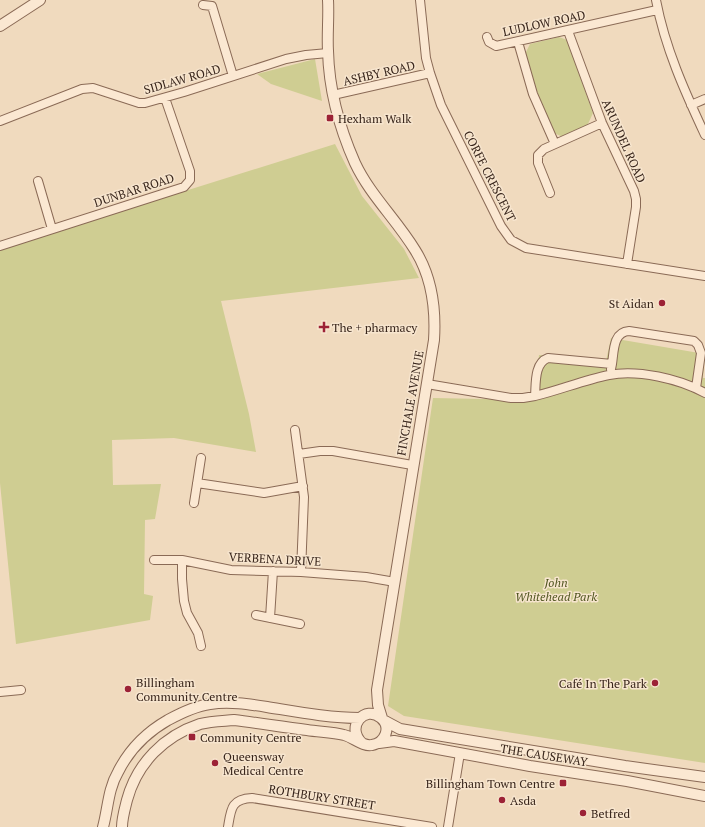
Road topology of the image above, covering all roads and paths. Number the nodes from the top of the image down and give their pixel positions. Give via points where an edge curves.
1 (328, 0) edge
2 (420, 0) edge
3 (656, 0) edge
4 (36, 1) edge
5 (203, 5) dead end
6 (658, 10) junction
7 (0, 26) edge
8 (568, 31) junction
9 (487, 37) dead end
10 (518, 42) junction
11 (328, 53) junction
12 (430, 73) junction
13 (233, 76) junction
14 (333, 95) junction
15 (165, 98) junction
16 (705, 99) edge
17 (691, 105) junction
18 (0, 121) edge
19 (602, 123) junction
20 (705, 135) edge
21 (555, 144) junction
22 (38, 181) dead end
23 (550, 193) dead end
24 (52, 229) junction
25 (0, 246) edge
26 (627, 264) junction
27 (705, 276) edge
28 (612, 364) junction
29 (611, 374) junction
30 (700, 383) edge
31 (427, 384) junction
32 (705, 393) edge
33 (535, 396) junction
34 (296, 430) dead end
35 (299, 454) junction
36 (201, 458) dead end
37 (412, 465) junction
38 (197, 483) junction
39 (303, 486) junction
40 (194, 503) dead end
41 (154, 560) dead end
42 (182, 560) junction
43 (273, 571) junction
44 (301, 572) junction
45 (395, 582) junction
46 (256, 615) dead end
47 (270, 618) junction
48 (300, 624) dead end
49 (201, 646) dead end
50 (21, 690) dead end
51 (377, 690) junction
52 (0, 692) edge
53 (362, 716) junction
54 (384, 720) junction
55 (362, 743) junction
56 (379, 743) junction
57 (460, 754) junction
58 (705, 777) edge
59 (705, 796) edge
60 (103, 827) edge
61 (122, 827) edge
62 (228, 827) edge
63 (432, 827) edge
64 (448, 827) edge

1 - 11 street, FINCHALE AVENUE
2 - 12 street, CORFE CRESCENT
3 - 6 street
4 - 7 street
5 - 13 street via 212,6
6 - 8 street, LUDLOW ROAD
6 - 17 street via 678,77
8 - 10 street, LUDLOW ROAD
8 - 19 street, ARUNDEL ROAD
9 - 10 street, LUDLOW ROAD via 496,46
10 - 21 street via 533,94
11 - 13 street, SIDLAW ROAD via 286,59
11 - 14 street, FINCHALE AVENUE
12 - 14 street, ASHBY ROAD
12 - 26 street, CORFE CRESCENT via 441,105 501,226 511,240 526,248
13 - 15 street, SIDLAW ROAD
14 - 31 street, FINCHALE AVENUE via 345,139 365,182 415,250 429,280 435,322
15 - 18 street, SIDLAW ROAD via 139,103 88,88
15 - 24 street, DUNBAR ROAD via 190,171 190,180 184,187
16 - 17 street
17 - 20 street
19 - 21 street
19 - 26 street, ARUNDEL ROAD via 636,199
21 - 23 street via 538,155 538,163
22 - 24 street
24 - 25 street, DUNBAR ROAD
26 - 27 street, CORFE CRESCENT
28 - 29 street
28 - 30 street via 616,340 624,331 694,341 701,353
28 - 33 street via 548,358 542,360
29 - 30 street via 655,376 679,382
29 - 33 street
30 - 32 street
31 - 33 street via 511,398
31 - 37 street, FINCHALE AVENUE
34 - 35 street
35 - 37 street via 333,451
35 - 39 street
36 - 38 street
37 - 45 street, FINCHALE AVENUE
38 - 39 street via 264,492
38 - 40 street
39 - 44 street
41 - 42 street, VERBENA DRIVE
42 - 43 street, VERBENA DRIVE via 231,570
42 - 49 street via 184,601
43 - 44 street, VERBENA DRIVE
43 - 47 street
44 - 45 street, VERBENA DRIVE
45 - 51 street, FINCHALE AVENUE
46 - 47 street
47 - 48 street
50 - 52 street
51 - 53 street, FINCHALE AVENUE
51 - 54 street, FINCHALE AVENUE via 378,705
53 - 54 street, THE CAUSEWAY via 373,714
53 - 55 street via 356,724 355,731
53 - 60 street, THE CAUSEWAY via 340,718 228,703 208,704 181,712 159,725 130,751 117,772 110,791
54 - 56 street via 386,736
54 - 58 street, THE CAUSEWAY via 400,729
55 - 56 street, THE CAUSEWAY via 371,746
55 - 61 street, THE CAUSEWAY via 344,735 234,720 201,724 184,730 170,739 146,760 130,789
56 - 57 street, THE CAUSEWAY via 394,741
57 - 59 street, THE CAUSEWAY
57 - 64 street
62 - 63 street, ROTHBURY STREET via 231,811 236,803 244,798

